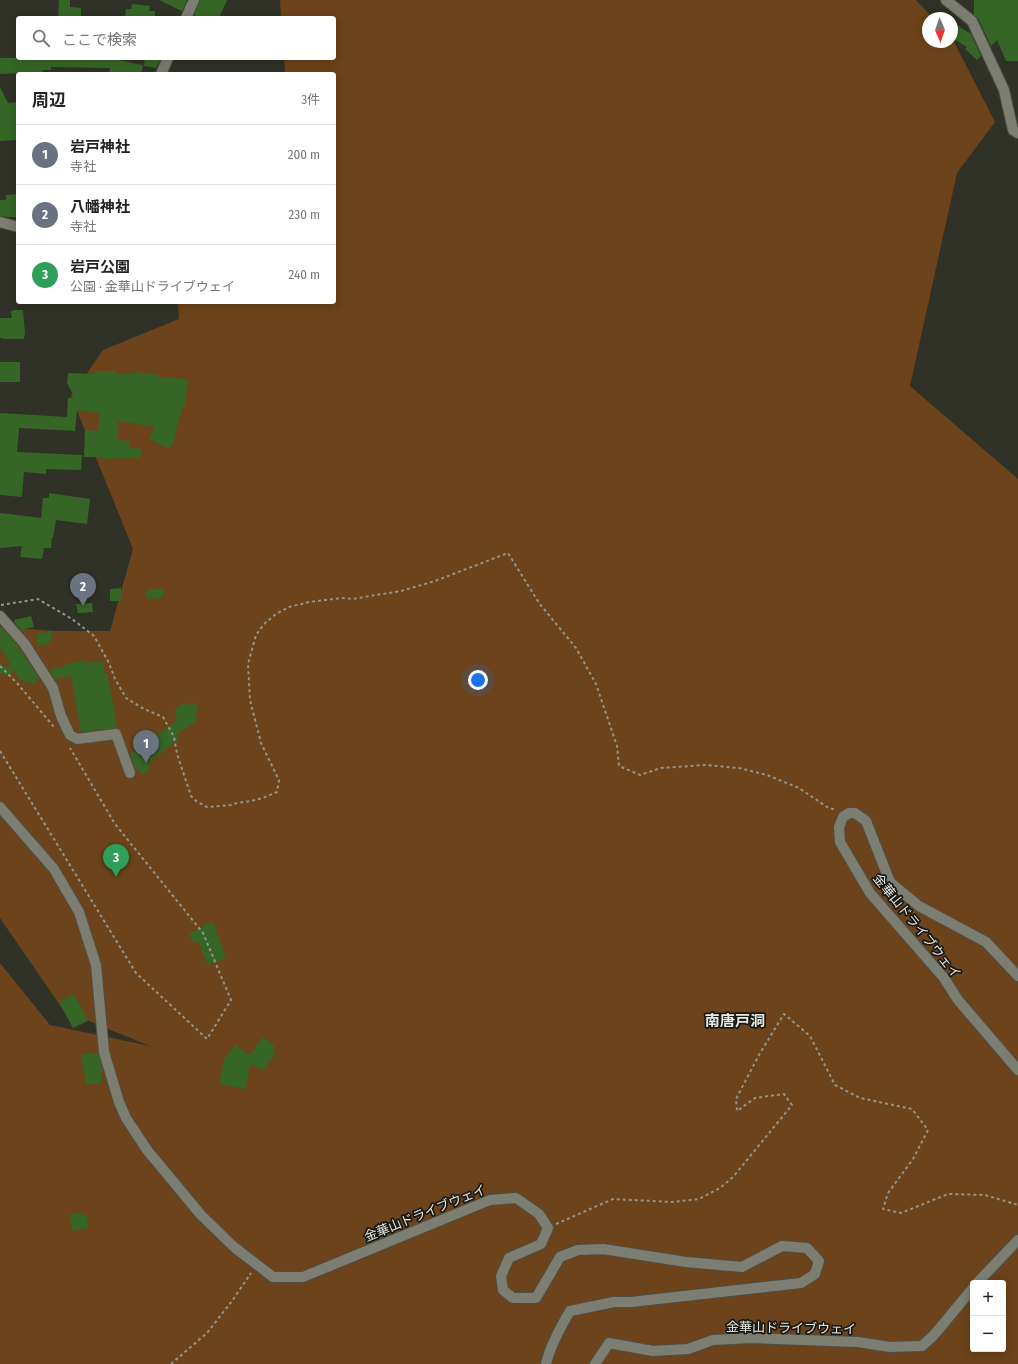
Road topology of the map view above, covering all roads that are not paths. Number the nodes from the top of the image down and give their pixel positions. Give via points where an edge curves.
1 (194, 0) edge
2 (946, 0) edge
3 (187, 16) edge
4 (167, 60) edge
5 (162, 72) edge
6 (1018, 133) edge
7 (0, 222) edge
8 (16, 227) edge
9 (0, 616) edge
10 (130, 773) dead end
11 (0, 807) edge
12 (1018, 976) edge
13 (1018, 1070) edge
14 (1018, 1240) edge
15 (980, 1280) edge
16 (970, 1292) edge
17 (546, 1364) edge
18 (594, 1364) edge

1 - 3 street
2 - 6 street via 972,21 1004,90 1013,130
4 - 5 street
7 - 8 street
9 - 10 street via 24,643 53,688 61,716 70,734 77,739 116,734
11 - 17 street, 金華山ドライブウェイ via 54,869 79,912 96,965 104,1052 126,1118 147,1150 200,1215 234,1247 273,1277 303,1277 490,1200 516,1198 538,1214 548,1228 541,1244 509,1258 501,1276 504,1290 513,1298 536,1298 560,1257 578,1250 603,1249 686,1262 742,1267 782,1246 807,1248 819,1261 815,1274 801,1283 614,1302 570,1312 553,1344
12 - 13 street, 金華山ドライブウェイ via 986,942 919,906 890,882 866,821 855,813 844,817 839,827 840,842 870,893 944,978 958,1000
14 - 15 street
16 - 18 street, 金華山ドライブウェイ via 922,1346 890,1347 858,1342 751,1338 713,1340 688,1349 653,1351 609,1343

